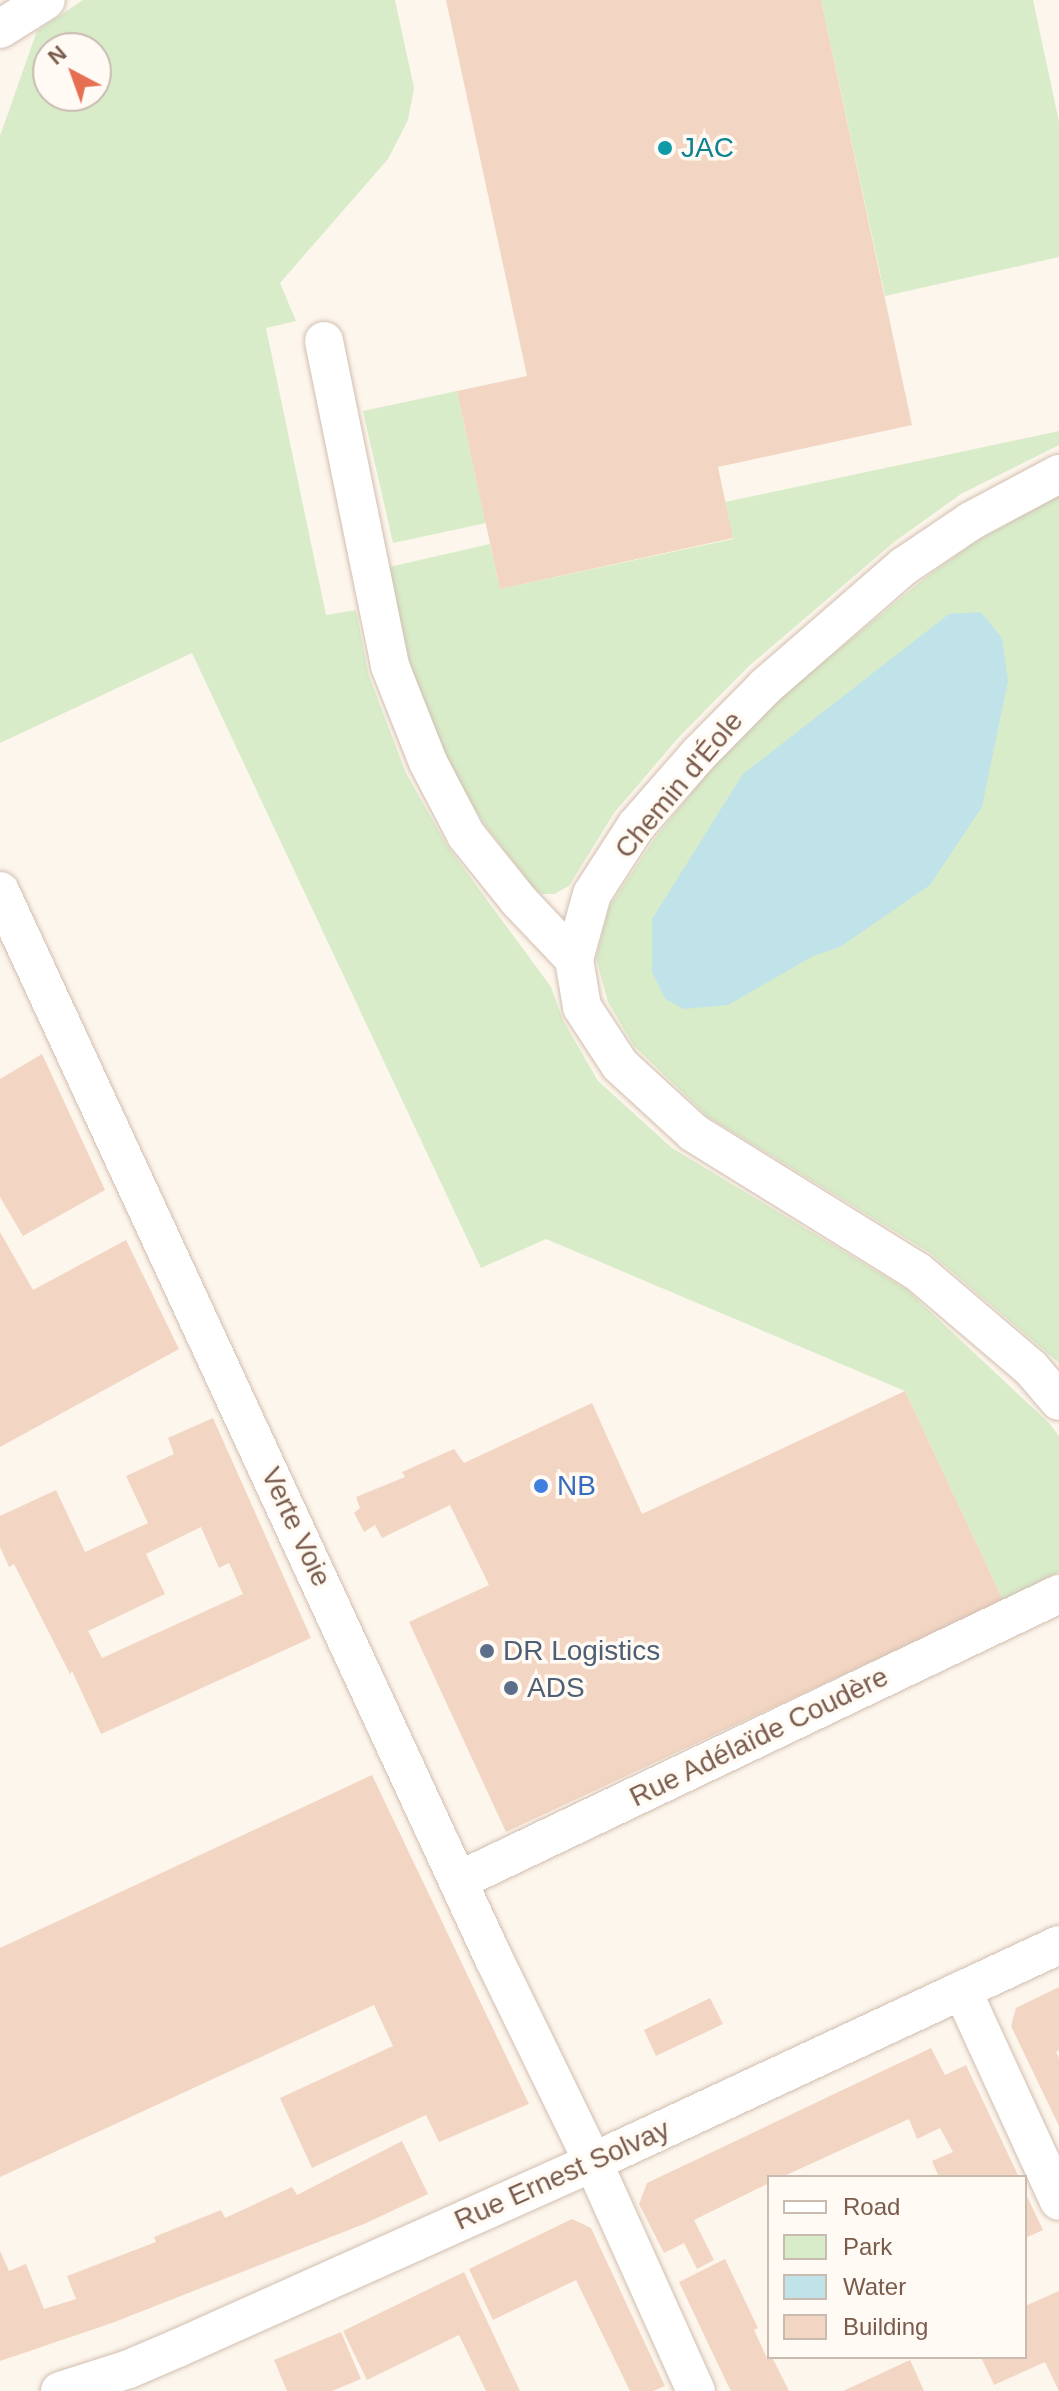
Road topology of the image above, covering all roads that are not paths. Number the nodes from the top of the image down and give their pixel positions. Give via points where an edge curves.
1 (46, 0) edge
2 (0, 29) edge
3 (324, 341) dead end
4 (1059, 474) edge
5 (0, 891) edge
6 (574, 959) junction
7 (1059, 1401) edge
8 (1059, 1594) edge
9 (460, 1880) junction
10 (1059, 1945) edge
11 (962, 1990) junction
12 (593, 2162) junction
13 (1059, 2201) edge
14 (133, 2380) edge
15 (60, 2391) edge
16 (696, 2391) edge

1 - 2 street
3 - 6 street via 390,666 428,762 466,835
4 - 6 street, Chemin d'Éole via 971,521 904,566 765,687 636,826 592,894
5 - 9 street, Verte Voie
6 - 7 street, Chemin d'Éole via 582,1007 620,1065 694,1133 917,1271 1031,1368
8 - 9 street, Rue Adélaïde Coudère
9 - 12 street, Verte Voie
10 - 11 street, Rue Ernest Solvay
11 - 12 street, Rue Ernest Solvay
11 - 13 street
12 - 14 street, Rue Ernest Solvay
12 - 16 street, Verte Voie
14 - 15 street, Rue Ernest Solvay

